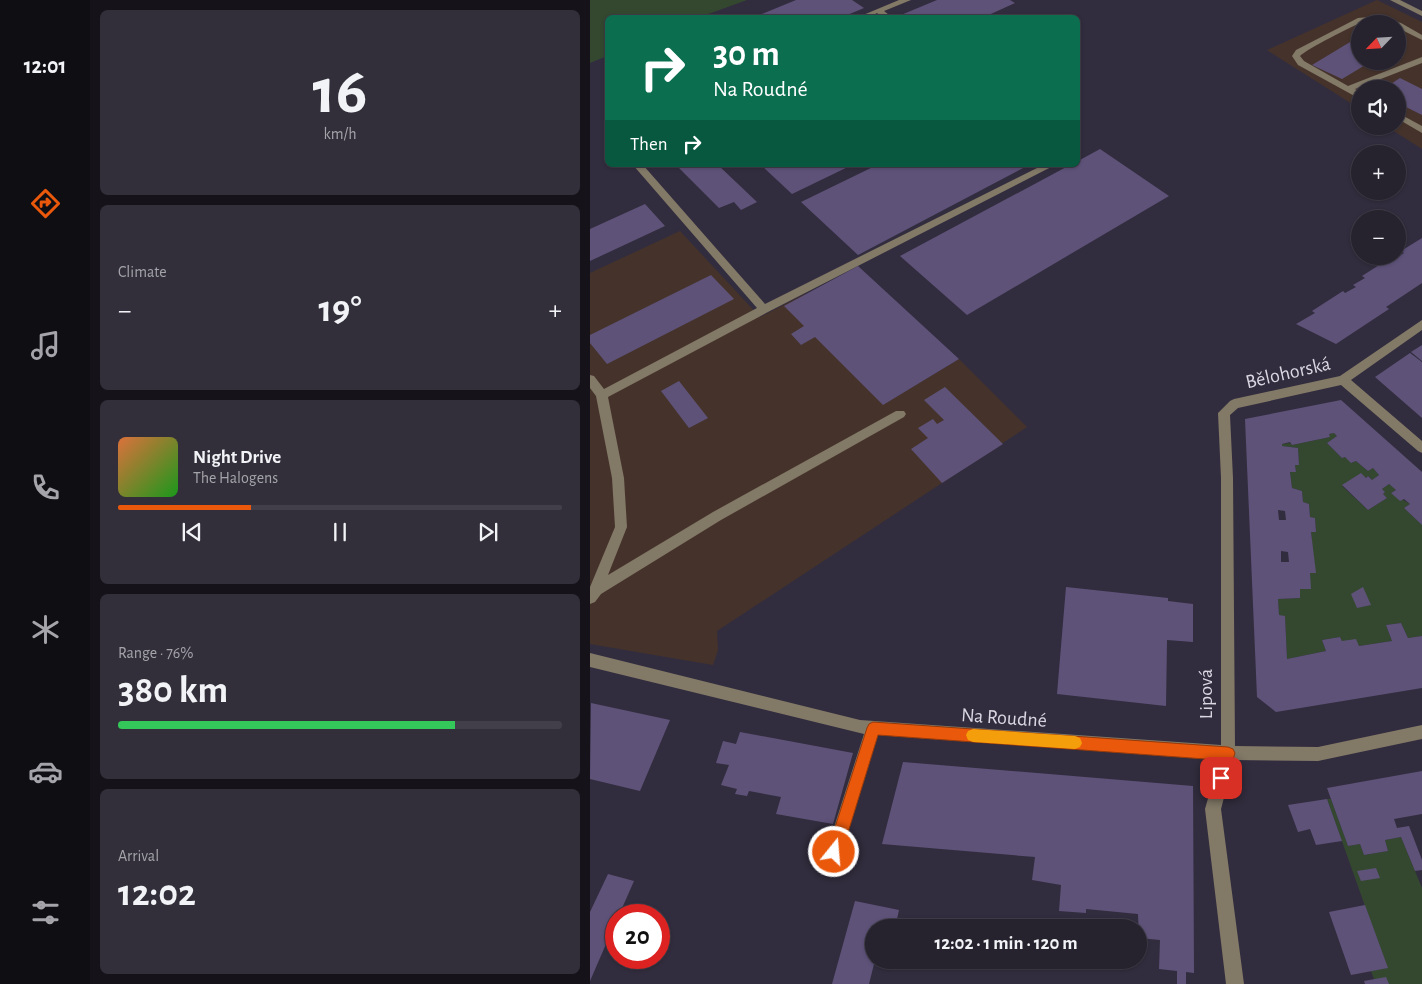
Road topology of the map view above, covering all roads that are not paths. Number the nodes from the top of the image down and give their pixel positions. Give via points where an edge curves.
1 (907, 0) edge
2 (1394, 0) edge
3 (878, 10) junction
4 (1422, 14) edge
5 (867, 15) edge
6 (885, 15) edge
7 (1351, 26) edge
8 (1406, 30) edge
9 (1422, 38) edge
10 (1422, 60) edge
11 (1348, 89) junction
12 (1351, 91) edge
13 (1406, 121) edge
14 (1422, 130) edge
15 (644, 167) edge
16 (1046, 167) edge
17 (764, 309) junction
18 (1422, 324) edge
19 (590, 379) edge
20 (1343, 380) junction
21 (602, 395) junction
22 (1234, 404) joint
23 (900, 414) dead end
24 (1422, 448) edge
25 (593, 594) edge
26 (590, 660) edge
27 (873, 728) junction
28 (1422, 732) edge
29 (1228, 753) junction
30 (834, 852) dead end
31 (1235, 984) edge

1 - 3 street
2 - 4 street
3 - 5 street
3 - 6 street
7 - 11 street via 1296,56 1301,63
8 - 9 street
10 - 11 street
11 - 12 street
13 - 14 street
15 - 17 street
16 - 17 street
17 - 21 street
18 - 20 street, Bělohorská
19 - 21 street
20 - 22 street, Bělohorská
20 - 24 street
21 - 25 street via 618,478 621,527
22 - 29 street, Lipová via 1224,413
23 - 25 street via 717,516
26 - 27 street, Na Roudné
27 - 29 street, Na Roudné
27 - 30 street
28 - 29 street, Na Roudné via 1318,754
29 - 31 street, Lipová via 1213,809

